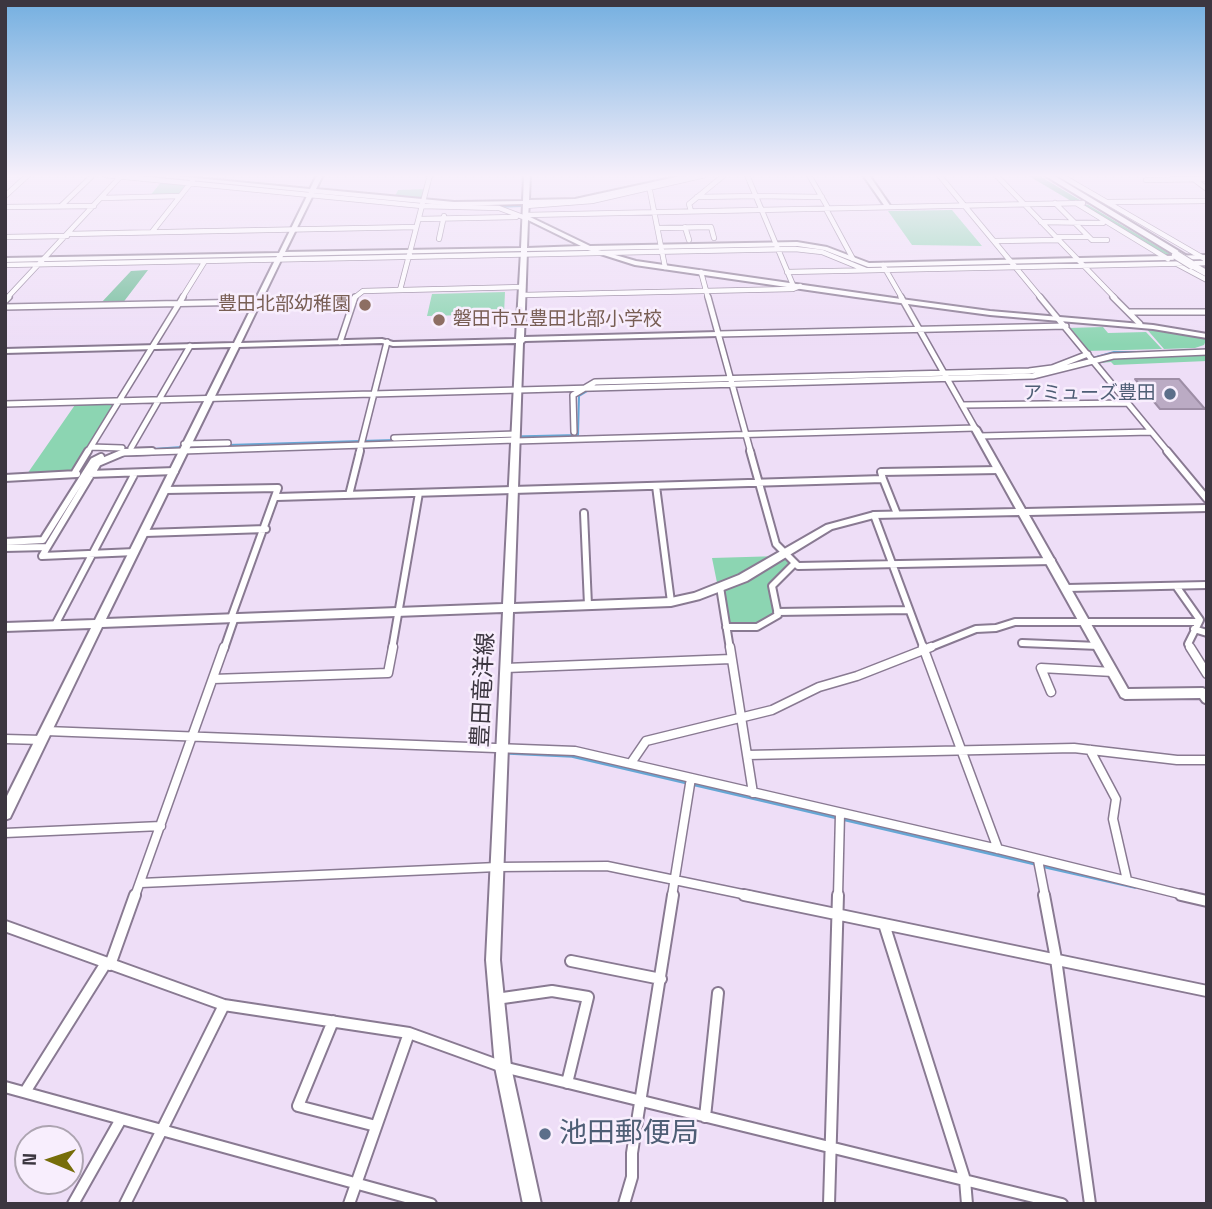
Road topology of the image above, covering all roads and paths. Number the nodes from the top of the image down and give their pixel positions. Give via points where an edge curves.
1 (71, 231) edge
2 (193, 231) edge
3 (293, 231) edge
4 (415, 231) edge
5 (441, 231) edge
6 (525, 231) edge
7 (555, 231) edge
8 (659, 231) edge
9 (686, 231) edge
10 (712, 231) edge
11 (771, 231) edge
12 (839, 231) edge
13 (987, 231) edge
14 (1050, 231) edge
15 (1082, 231) edge
16 (1124, 231) edge
17 (1132, 231) edge
18 (1134, 231) edge
19 (1153, 231) edge
20 (152, 232) joint
21 (68, 235) junction
22 (5, 237) edge
23 (1088, 237) junction
24 (714, 238) dead end
25 (439, 239) dead end
26 (1057, 239) junction
27 (689, 240) dead end
28 (1107, 240) dead end
29 (995, 241) junction
30 (777, 247) junction
31 (588, 248) junction
32 (663, 250) junction
33 (524, 252) junction
34 (410, 254) junction
35 (601, 254) junction
36 (281, 256) junction
37 (1175, 258) junction
38 (205, 261) junction
39 (854, 261) junction
40 (5, 262) edge
41 (42, 262) junction
42 (1081, 263) junction
43 (1203, 264) edge
44 (1015, 265) junction
45 (665, 267) junction
46 (884, 267) junction
47 (866, 270) junction
48 (701, 272) junction
49 (787, 272) junction
50 (1207, 281) edge
51 (796, 286) junction
52 (400, 290) junction
53 (523, 291) junction
54 (706, 291) junction
55 (353, 300) junction
56 (5, 301) edge
57 (903, 302) junction
58 (258, 303) junction
59 (179, 304) junction
60 (5, 307) edge
61 (1130, 312) junction
62 (1207, 312) edge
63 (1063, 323) junction
64 (1140, 324) junction
65 (918, 329) junction
66 (719, 334) junction
67 (1207, 336) edge
68 (521, 340) junction
69 (340, 342) junction
70 (387, 342) junction
71 (237, 344) junction
72 (190, 346) junction
73 (152, 347) junction
74 (5, 351) edge
75 (1207, 352) edge
76 (1088, 354) junction
77 (1093, 360) junction
78 (945, 376) junction
79 (731, 382) junction
80 (584, 388) junction
81 (518, 390) junction
82 (373, 394) junction
83 (210, 398) junction
84 (120, 401) junction
85 (159, 401) junction
86 (1128, 403) junction
87 (5, 404) edge
88 (962, 405) junction
89 (574, 432) dead end
90 (977, 432) junction
91 (1151, 432) junction
92 (745, 434) junction
93 (515, 438) junction
94 (362, 441) junction
95 (91, 447) junction
96 (131, 447) junction
97 (187, 447) junction
98 (122, 448) junction
99 (999, 470) junction
100 (175, 471) junction
101 (135, 473) junction
102 (74, 474) junction
103 (88, 474) junction
104 (5, 478) edge
105 (883, 479) junction
106 (759, 483) junction
107 (656, 486) junction
108 (166, 490) junction
109 (514, 490) junction
110 (419, 493) junction
111 (349, 495) junction
112 (277, 498) junction
113 (1207, 499) edge
114 (1207, 508) edge
115 (1023, 512) junction
116 (584, 513) dead end
117 (897, 514) junction
118 (874, 515) junction
119 (265, 529) junction
120 (145, 533) junction
121 (5, 542) edge
122 (47, 547) junction
123 (5, 548) edge
124 (135, 552) junction
125 (786, 552) junction
126 (92, 554) junction
127 (1052, 561) junction
128 (795, 563) junction
129 (892, 564) junction
130 (1207, 585) edge
131 (1176, 586) junction
132 (720, 587) junction
133 (1067, 588) junction
134 (671, 602) junction
135 (588, 605) junction
136 (510, 608) junction
137 (909, 610) junction
138 (400, 611) junction
139 (777, 612) junction
140 (233, 617) junction
141 (100, 623) junction
142 (1087, 624) junction
143 (55, 625) junction
144 (1196, 626) junction
145 (5, 627) edge
146 (726, 627) junction
147 (1207, 633) edge
148 (1022, 643) dead end
149 (1099, 646) junction
150 (923, 649) junction
151 (731, 659) junction
152 (506, 668) junction
153 (1113, 672) junction
154 (1207, 674) edge
155 (213, 679) junction
156 (1051, 692) dead end
157 (1206, 695) edge
158 (741, 718) junction
159 (44, 736) junction
160 (192, 737) junction
161 (5, 740) edge
162 (502, 747) junction
163 (961, 750) junction
164 (1090, 750) junction
165 (747, 755) junction
166 (1207, 760) edge
167 (631, 763) junction
168 (691, 778) junction
169 (753, 793) junction
170 (5, 814) edge
171 (840, 814) junction
172 (160, 826) junction
173 (5, 833) edge
174 (998, 849) junction
175 (1038, 860) junction
176 (497, 867) junction
177 (1126, 880) junction
178 (677, 882) junction
179 (141, 883) junction
180 (1207, 901) edge
181 (837, 916) junction
182 (884, 924) junction
183 (5, 926) edge
184 (1056, 959) junction
185 (571, 961) dead end
186 (108, 964) junction
187 (661, 979) junction
188 (1207, 991) edge
189 (718, 993) dead end
190 (495, 999) junction
191 (224, 1005) junction
192 (333, 1021) junction
193 (409, 1033) junction
194 (503, 1067) junction
195 (567, 1083) junction
196 (5, 1087) edge
197 (25, 1092) junction
198 (640, 1102) junction
199 (705, 1117) junction
200 (121, 1119) junction
201 (376, 1126) junction
202 (162, 1130) junction
203 (831, 1146) junction
204 (965, 1180) junction
205 (356, 1183) junction
206 (73, 1204) edge
207 (125, 1204) edge
208 (349, 1204) edge
209 (431, 1204) edge
210 (532, 1204) edge
211 (624, 1204) edge
212 (829, 1204) edge
213 (967, 1204) edge
214 (1062, 1204) edge
215 (1090, 1204) edge

1 - 21 street
2 - 20 street
3 - 36 street
4 - 34 street
5 - 25 street
6 - 33 street, 豊田竜洋線
7 - 31 street
8 - 32 street
9 - 27 street
10 - 24 street
11 - 30 street
12 - 39 street
13 - 29 street
14 - 26 street
15 - 23 street
16 - 37 street
17 - 37 highway
18 - 37 highway
19 - 43 street
20 - 21 street
21 - 22 street
21 - 41 street
23 - 26 street
23 - 28 street
26 - 29 street
26 - 42 street
29 - 44 street
30 - 32 street
30 - 39 street via 817,246
30 - 49 street
31 - 32 street
31 - 33 street
31 - 35 street
32 - 35 street
32 - 45 street
33 - 34 street
33 - 35 street
33 - 53 street, 豊田竜洋線
34 - 36 street
34 - 52 street
35 - 45 street
36 - 38 street
36 - 41 street
36 - 58 street
37 - 42 street
37 - 43 highway, bridge
37 - 43 street
37 - 50 street
38 - 41 street
38 - 59 street
39 - 46 street
39 - 47 street
40 - 41 street
41 - 56 street
42 - 44 street
42 - 61 street
44 - 46 street
44 - 63 street
45 - 48 street
46 - 47 street
46 - 57 street
47 - 49 street
48 - 51 street
48 - 54 street
49 - 51 street
51 - 54 street
51 - 57 street
52 - 53 street
52 - 55 street via 363,291
53 - 54 street
53 - 68 street, 豊田竜洋線
54 - 66 street
55 - 58 street
55 - 69 street
57 - 63 street
57 - 65 street
58 - 59 street
58 - 71 street
59 - 60 street
59 - 73 street
61 - 62 street
61 - 64 street
63 - 64 street
63 - 65 street
63 - 76 street
64 - 67 street
65 - 66 street
65 - 78 street
66 - 68 street
66 - 79 street
68 - 70 street
68 - 81 street, 豊田竜洋線
69 - 70 street
69 - 71 street
70 - 82 street
71 - 72 street
71 - 83 street
72 - 73 street
72 - 85 street
73 - 74 street
73 - 84 street
75 - 77 street
76 - 77 street
76 - 78 street via 1042,370
77 - 78 street via 1043,375
77 - 86 street
78 - 79 street
78 - 88 street
79 - 80 street
79 - 92 street
80 - 81 street
80 - 89 street via 573,395
81 - 82 street
81 - 93 street, 豊田竜洋線
82 - 83 street
82 - 94 street
83 - 85 street
83 - 97 street
84 - 85 street
84 - 87 street
84 - 95 street
85 - 96 street
86 - 88 street
86 - 91 street
88 - 90 street
90 - 91 street
90 - 92 street
90 - 99 street
91 - 113 street
92 - 93 street
92 - 106 street
93 - 94 street
93 - 109 street, 豊田竜洋線
94 - 97 street
94 - 111 street
95 - 98 street
95 - 102 street
96 - 97 street
96 - 98 street
97 - 100 street
97 - 103 street via 124,452 98,463
98 - 103 street via 93,461
99 - 105 street via 881,472
99 - 115 street
100 - 101 street
100 - 108 street
101 - 103 street
101 - 126 street
102 - 103 street
102 - 104 street
103 - 121 street via 43,540
103 - 122 street
105 - 106 street
105 - 117 street
106 - 107 street
106 - 125 street via 776,544
107 - 109 street
107 - 134 street
108 - 112 street via 274,487 278,488
108 - 120 street
109 - 110 street
109 - 136 street, 豊田竜洋線
110 - 111 street
110 - 138 street
111 - 112 street
112 - 119 street
114 - 115 street
115 - 117 street
115 - 127 street
116 - 135 street
117 - 118 street
118 - 125 street via 829,527
118 - 129 street
119 - 120 street
119 - 140 street
120 - 124 street
122 - 123 street
122 - 126 street via 42,556
124 - 126 street
124 - 141 street
125 - 128 street
125 - 132 street
126 - 143 street
127 - 129 street
127 - 133 street
128 - 129 street
128 - 139 street via 772,586
129 - 137 street
130 - 131 street
131 - 133 street
131 - 144 street via 1200,620
132 - 134 street
132 - 146 street
133 - 142 street
134 - 135 street
135 - 136 street
136 - 138 street
136 - 152 street, 豊田竜洋線
137 - 139 street
137 - 150 street
138 - 140 street
138 - 155 street via 387,673
139 - 146 street via 757,627
140 - 141 street
140 - 155 street
141 - 143 street
141 - 159 street
142 - 144 street
142 - 149 street
142 - 150 street via 1015,622 976,629
143 - 145 street
144 - 147 street
144 - 154 street via 1188,644
146 - 151 street
148 - 149 street
149 - 153 street
150 - 158 street via 818,687 772,710
150 - 163 street
151 - 152 street
151 - 158 street
152 - 162 street, 豊田竜洋線
153 - 156 street via 1041,668
153 - 157 street via 1125,694
155 - 160 street
158 - 165 street
158 - 167 street via 646,741
159 - 160 street
159 - 161 street
159 - 170 street
160 - 162 street
160 - 172 street
162 - 167 street via 575,751
162 - 176 street, 豊田竜洋線
163 - 164 street
163 - 165 street
163 - 174 street
164 - 166 street
164 - 177 street via 1116,799 1113,820
165 - 169 street
167 - 168 street
168 - 169 street
168 - 178 street
169 - 171 street
171 - 174 street
171 - 181 street
172 - 173 street
172 - 179 street
174 - 175 street
175 - 177 street
175 - 184 street
176 - 178 street via 607,866
176 - 179 street
176 - 190 street, 豊田竜洋線
177 - 180 street
178 - 181 street
178 - 187 street
179 - 186 street
181 - 182 street
181 - 203 street
182 - 184 street
182 - 204 street
183 - 186 street
184 - 188 street
184 - 215 street
185 - 187 street
186 - 191 street
186 - 197 street
187 - 198 street
189 - 199 street
190 - 194 street, 豊田竜洋線
190 - 195 street via 544,990 588,997
191 - 192 street
191 - 202 street
192 - 193 street
192 - 201 street via 298,1106
193 - 194 street
193 - 201 street
194 - 195 street
194 - 210 street, 豊田竜洋線
195 - 198 street
196 - 197 street
197 - 200 street
198 - 199 street
198 - 211 street via 632,1177
199 - 203 street
200 - 202 street
200 - 206 street
201 - 205 street
202 - 205 street
202 - 207 street
203 - 204 street
203 - 212 street
204 - 213 street
204 - 214 street
205 - 208 street
205 - 209 street

